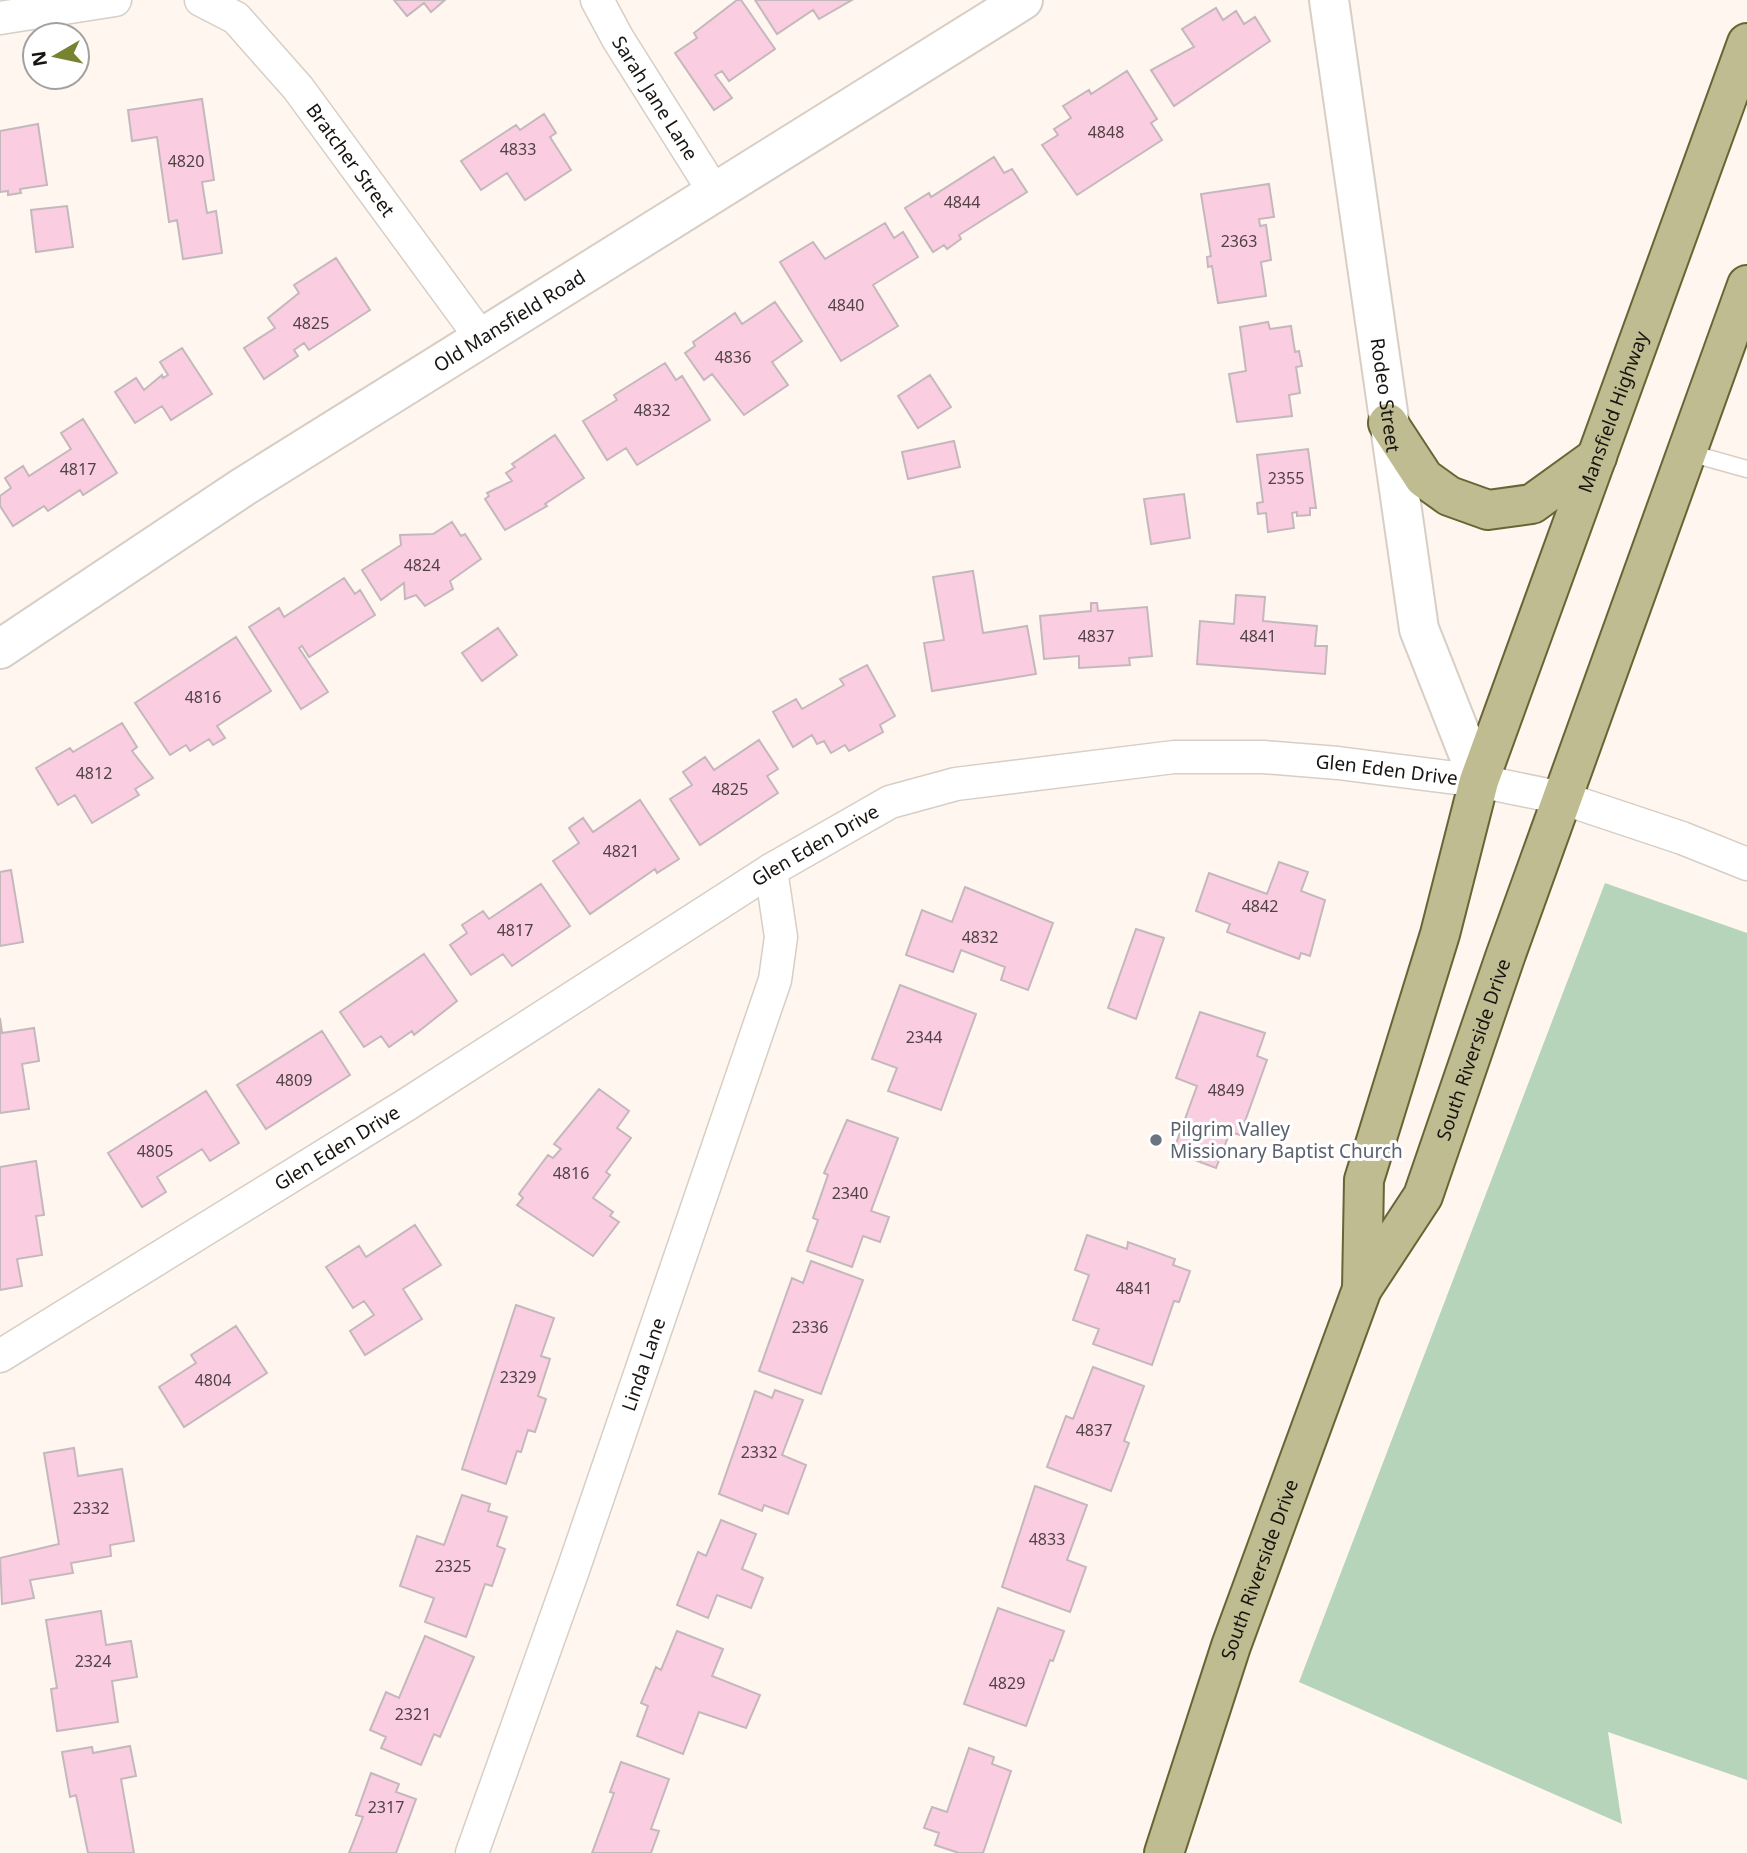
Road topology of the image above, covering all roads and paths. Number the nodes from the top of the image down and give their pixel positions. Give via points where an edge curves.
1 (115, 0) edge
2 (201, 0) edge
3 (597, 0) edge
4 (1023, 0) edge
5 (1329, 0) edge
6 (0, 18) edge
7 (1745, 52) edge
8 (715, 193) junction
9 (1747, 285) edge
10 (482, 339) junction
11 (1388, 423) junction
12 (1686, 452) junction
13 (1597, 457) junction
14 (1747, 469) edge
15 (0, 649) edge
16 (1479, 781) junction
17 (1562, 798) junction
18 (1747, 864) edge
19 (771, 870) junction
20 (1362, 1289) junction
21 (0, 1356) edge
22 (472, 1853) edge
23 (1164, 1853) edge

1 - 6 street
2 - 10 street, Bratcher Street via 236,18 298,88
3 - 8 street, Sarah Jane Lane
4 - 8 street, Old Mansfield Road
5 - 11 street, Rodeo Street
7 - 13 main road, Mansfield Highway
8 - 10 street, Old Mansfield Road
9 - 12 main road
10 - 15 street, Old Mansfield Road via 243,487
11 - 13 main road via 1424,478 1450,495 1488,510 1532,504
11 - 16 street, Rodeo Street via 1419,629
12 - 14 lane
12 - 17 main road
13 - 16 main road, Mansfield Highway
16 - 17 street, Glen Eden Drive
16 - 19 street, Glen Eden Drive via 1338,763 1174,757 969,782 890,802
16 - 20 main road, South Riverside Drive via 1440,934 1364,1180
17 - 18 street, Glen Eden Drive
17 - 20 main road, South Riverside Drive via 1423,1196
19 - 21 street, Glen Eden Drive via 407,1105
19 - 22 street, Linda Lane via 781,937 775,980
20 - 23 main road, South Riverside Drive via 1231,1646

